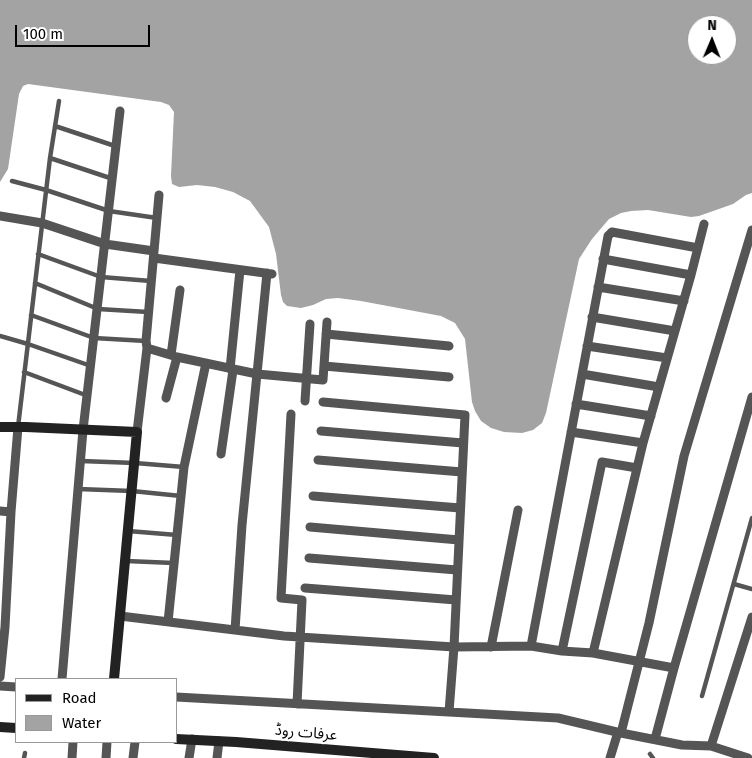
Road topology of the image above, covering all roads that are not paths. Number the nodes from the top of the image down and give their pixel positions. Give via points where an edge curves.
1 (59, 101) dead end
2 (120, 111) dead end
3 (55, 126) junction
4 (116, 146) junction
5 (50, 158) junction
6 (113, 179) junction
7 (12, 181) dead end
8 (46, 190) junction
9 (159, 195) dead end
10 (109, 211) junction
11 (0, 216) edge
12 (157, 218) junction
13 (42, 223) junction
14 (704, 224) dead end
15 (752, 230) edge
16 (105, 244) junction
17 (698, 248) junction
18 (38, 254) junction
19 (154, 255) junction
20 (603, 259) junction
21 (240, 270) junction
22 (691, 275) junction
23 (101, 276) junction
24 (151, 281) junction
25 (35, 284) junction
26 (598, 287) junction
27 (180, 290) dead end
28 (684, 301) junction
29 (98, 309) junction
30 (149, 312) junction
31 (31, 315) junction
32 (592, 317) junction
33 (327, 322) dead end
34 (310, 324) dead end
35 (675, 331) junction
36 (326, 334) junction
37 (0, 336) edge
38 (94, 338) junction
39 (28, 344) junction
40 (146, 345) junction
41 (449, 346) dead end
42 (587, 346) junction
43 (174, 356) junction
44 (667, 358) junction
45 (206, 363) junction
46 (91, 366) junction
47 (324, 366) junction
48 (231, 369) junction
49 (24, 372) junction
50 (257, 374) junction
51 (582, 374) junction
52 (449, 377) dead end
53 (306, 378) junction
54 (659, 387) junction
55 (88, 396) junction
56 (752, 397) edge
57 (166, 398) dead end
58 (305, 400) dead end
59 (324, 402) dead end
60 (576, 404) junction
61 (291, 414) dead end
62 (651, 416) junction
63 (18, 427) junction
64 (0, 428) edge
65 (84, 430) junction
66 (321, 431) dead end
67 (138, 432) junction
68 (571, 432) junction
69 (463, 443) junction
70 (643, 443) junction
71 (221, 454) dead end
72 (318, 460) dead end
73 (81, 461) junction
74 (135, 463) junction
75 (184, 467) junction
76 (637, 468) junction
77 (462, 472) junction
78 (78, 489) junction
79 (132, 491) junction
80 (181, 496) junction
81 (313, 496) dead end
82 (460, 508) junction
83 (518, 510) dead end
84 (0, 511) edge
85 (11, 512) junction
86 (752, 518) edge
87 (310, 527) dead end
88 (128, 531) junction
89 (178, 535) junction
90 (459, 540) junction
91 (309, 558) dead end
92 (126, 561) junction
93 (175, 563) junction
94 (457, 570) junction
95 (734, 584) junction
96 (306, 588) dead end
97 (752, 589) edge
98 (456, 600) junction
99 (120, 616) junction
100 (752, 616) edge
101 (168, 622) junction
102 (3, 627) edge
103 (235, 630) junction
104 (300, 637) junction
105 (492, 646) junction
106 (531, 646) junction
107 (454, 647) junction
108 (2, 649) edge
109 (562, 651) junction
110 (593, 653) junction
111 (638, 662) junction
112 (674, 668) junction
113 (0, 677) edge
114 (62, 678) edge
115 (114, 678) edge
116 (0, 686) edge
117 (15, 687) edge
118 (702, 696) dead end
119 (178, 697) edge
120 (297, 704) junction
121 (449, 712) junction
122 (0, 727) edge
123 (15, 728) edge
124 (619, 733) junction
125 (178, 738) edge
126 (192, 740) junction
127 (655, 740) junction
128 (219, 741) junction
129 (73, 743) edge
130 (107, 743) edge
131 (135, 743) edge
132 (711, 746) junction
133 (407, 757) edge
134 (72, 758) edge
135 (106, 758) edge
136 (133, 758) edge
137 (189, 758) edge
138 (217, 758) edge
139 (434, 758) edge
140 (610, 758) edge
141 (748, 758) edge

1 - 3 lane
2 - 4 street
3 - 4 lane
3 - 5 lane
4 - 6 street
5 - 6 lane
5 - 8 lane
6 - 10 street
7 - 8 lane
8 - 10 lane
8 - 13 lane
9 - 12 street
10 - 12 lane
10 - 16 street
11 - 13 street
12 - 19 street
13 - 16 street
13 - 18 lane
14 - 17 street
15 - 111 street via 684,456
16 - 19 street
16 - 23 street
17 - 20 street via 612,232 608,236
17 - 22 street
18 - 23 lane
18 - 25 lane
19 - 21 street
19 - 24 street
20 - 22 street
20 - 26 street
21 - 48 street
21 - 50 street via 269,273
22 - 28 street
23 - 24 lane
23 - 29 street
24 - 30 street
25 - 29 lane
25 - 31 lane
26 - 28 street
26 - 32 street
27 - 43 street
28 - 35 street
29 - 30 lane
29 - 38 street
30 - 40 street
31 - 38 lane
31 - 39 lane
32 - 35 street
32 - 42 street
33 - 36 street
34 - 53 street
35 - 44 street
36 - 41 street
36 - 47 street
37 - 39 lane
38 - 40 lane
38 - 46 street
39 - 46 lane
39 - 49 lane
40 - 43 street
40 - 67 street
42 - 44 street
42 - 51 street
43 - 45 street
43 - 57 street
44 - 54 street
45 - 48 street
45 - 75 street
46 - 55 street
47 - 52 street
47 - 53 street via 323,380
48 - 50 street
48 - 71 street
49 - 55 lane
49 - 63 lane
50 - 53 street
50 - 103 street
51 - 54 street
51 - 60 street
53 - 58 street
54 - 62 street
55 - 65 street
56 - 112 street
59 - 69 street via 465,415
60 - 62 street
60 - 68 street
61 - 104 street via 281,598 302,600
62 - 70 street
63 - 64 street
63 - 65 street
63 - 85 street
65 - 67 street
65 - 73 street
66 - 69 street
67 - 74 street
68 - 70 street
68 - 106 street
69 - 77 street
70 - 76 street
72 - 77 street
73 - 74 lane
73 - 78 street
74 - 75 lane
74 - 79 street
75 - 80 street
76 - 109 street via 602,462
76 - 110 street
77 - 82 street
78 - 79 lane
78 - 114 street
79 - 80 lane
79 - 88 street
80 - 89 street
81 - 82 street
82 - 90 street
83 - 105 street
84 - 85 street
85 - 102 street
86 - 95 lane
87 - 90 street
88 - 89 lane
88 - 92 street
89 - 93 street
90 - 94 street
91 - 94 street
92 - 93 lane
92 - 99 street
93 - 101 street
94 - 98 street
95 - 97 lane
95 - 118 lane
96 - 98 street
98 - 107 street
99 - 101 street
99 - 115 street
100 - 132 street
101 - 103 street
102 - 108 street
103 - 104 street
104 - 107 street
104 - 120 street
105 - 106 street
105 - 107 street
106 - 109 street
107 - 121 street
108 - 113 street
109 - 110 street
110 - 111 street
111 - 112 street
111 - 124 street
112 - 127 street
116 - 117 street
119 - 120 street
120 - 121 street
121 - 124 street via 558,718
122 - 123 street
124 - 127 street
124 - 140 street
125 - 126 street, عرفات روڈ
126 - 128 street, عرفات روڈ
126 - 137 street
127 - 132 street
128 - 133 street, عرفات روڈ
128 - 138 street
129 - 134 street
130 - 135 street
131 - 136 street
132 - 141 street
133 - 139 street, عرفات روڈ

